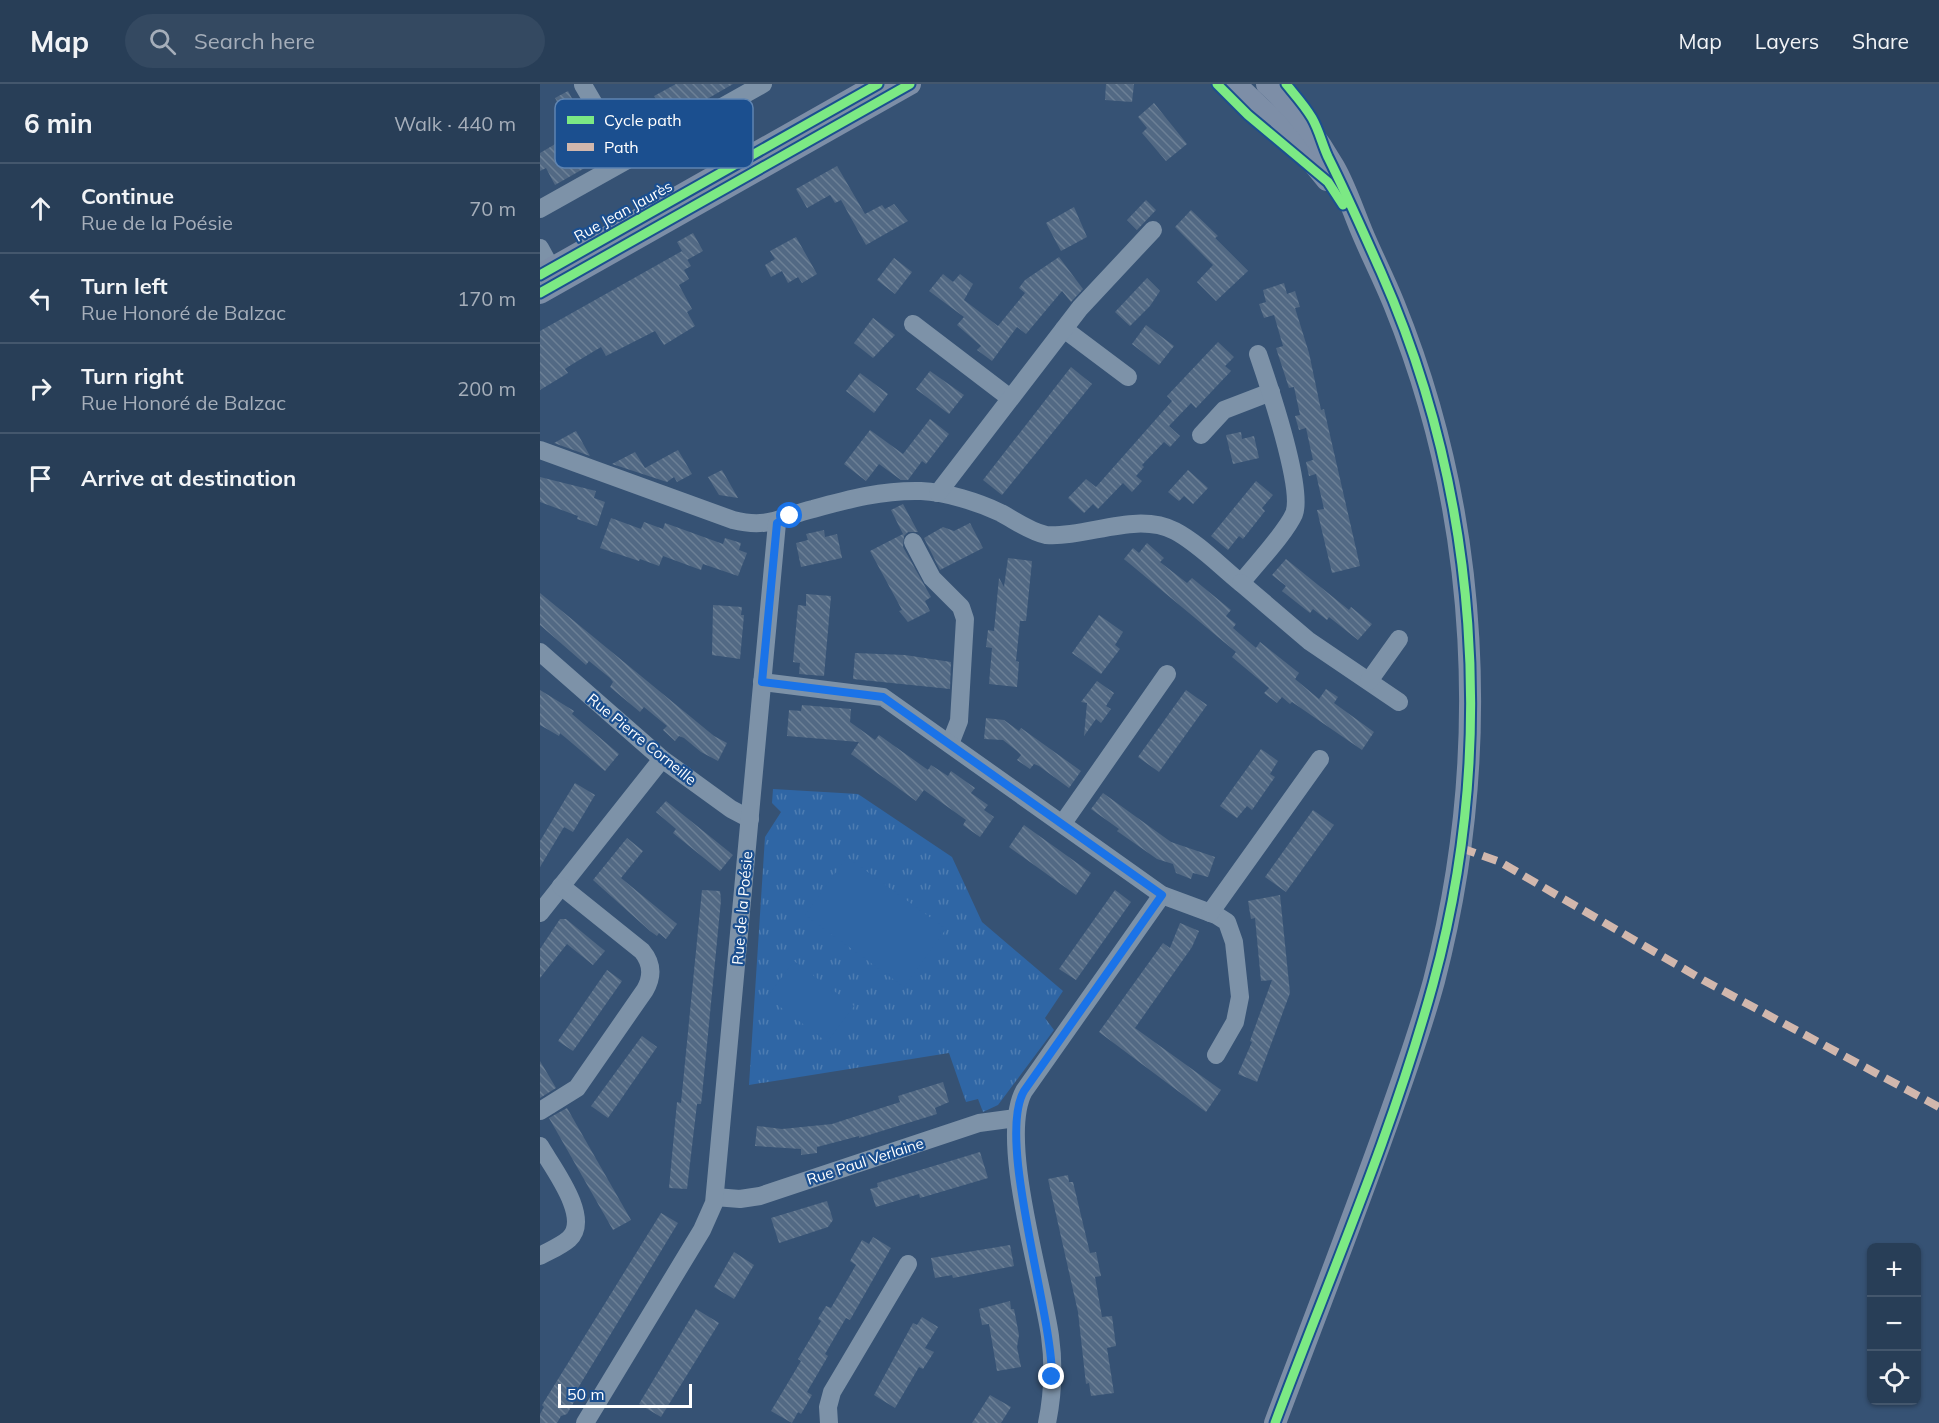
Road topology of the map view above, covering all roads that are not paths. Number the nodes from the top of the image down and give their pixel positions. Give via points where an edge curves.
1 (763, 84) edge
2 (878, 84) edge
3 (910, 84) edge
4 (1235, 84) edge
5 (1267, 84) edge
6 (583, 85) edge
7 (591, 99) edge
8 (736, 99) edge
9 (753, 158) edge
10 (613, 168) edge
11 (737, 168) edge
12 (540, 209) edge
13 (1153, 230) dead end
14 (1363, 235) junction
15 (540, 248) edge
16 (548, 280) edge
17 (913, 324) dead end
18 (1064, 329) junction
19 (1258, 354) dead end
20 (1128, 377) dead end
21 (1270, 392) junction
22 (1010, 398) junction
23 (1201, 435) dead end
24 (540, 450) edge
25 (938, 493) junction
26 (777, 523) junction
27 (913, 542) dead end
28 (1240, 583) junction
29 (1399, 639) dead end
30 (540, 652) edge
31 (1167, 674) dead end
32 (1369, 681) junction
33 (762, 682) junction
34 (1399, 702) dead end
35 (950, 744) junction
36 (662, 759) junction
37 (1320, 759) dead end
38 (750, 819) junction
39 (1063, 823) junction
40 (561, 886) junction
41 (1162, 895) junction
42 (540, 913) edge
43 (1210, 913) junction
44 (1216, 1055) dead end
45 (540, 1111) edge
46 (1016, 1118) junction
47 (540, 1146) edge
48 (714, 1197) junction
49 (540, 1256) edge
50 (908, 1264) dead end
51 (585, 1423) edge
52 (829, 1423) edge
53 (1047, 1423) edge
54 (1275, 1423) edge

1 - 8 street
2 - 9 main road, Rue Jean Jaurès
3 - 16 main road, Rue Jean Jaurès
4 - 14 main road via 1296,142
5 - 14 main road via 1293,110 1328,157
6 - 7 street
10 - 12 street
11 - 16 main road, Rue Jean Jaurès
13 - 18 street
14 - 54 main road via 1417,363 1453,508 1470,654 1466,792 1449,915 1428,1002
15 - 16 street
17 - 22 street
18 - 20 street
18 - 22 street
19 - 21 street
21 - 23 street via 1224,410
21 - 28 street via 1296,491 1296,506 1291,519
22 - 25 street
24 - 26 street via 733,520
25 - 26 street via 867,495 798,513
25 - 28 street via 994,510 1046,535 1139,525 1167,528 1180,534
26 - 33 street, Rue de la Poésie
27 - 35 street via 935,582 964,612 959,721
28 - 32 street via 1310,641
29 - 32 street
30 - 36 street, Rue Pierre Corneille
31 - 39 street
32 - 34 street
33 - 35 street via 877,694
33 - 38 street, Rue de la Poésie
35 - 39 street
36 - 38 street, Rue Pierre Corneille via 731,810
36 - 40 street
37 - 43 street
38 - 48 street, Rue de la Poésie
39 - 41 street
40 - 42 street
40 - 45 street via 642,951 651,972 645,990 577,1088
41 - 43 street
41 - 46 street via 1024,1091
43 - 44 street via 1230,927 1239,986 1235,1022
46 - 48 street, Rue Paul Verlaine via 979,1123 760,1196
46 - 53 street via 1020,1178 1051,1344 1052,1387
47 - 49 street via 572,1202 577,1219 568,1240
48 - 51 street, Rue de la Poésie via 702,1230
50 - 52 street via 832,1392

